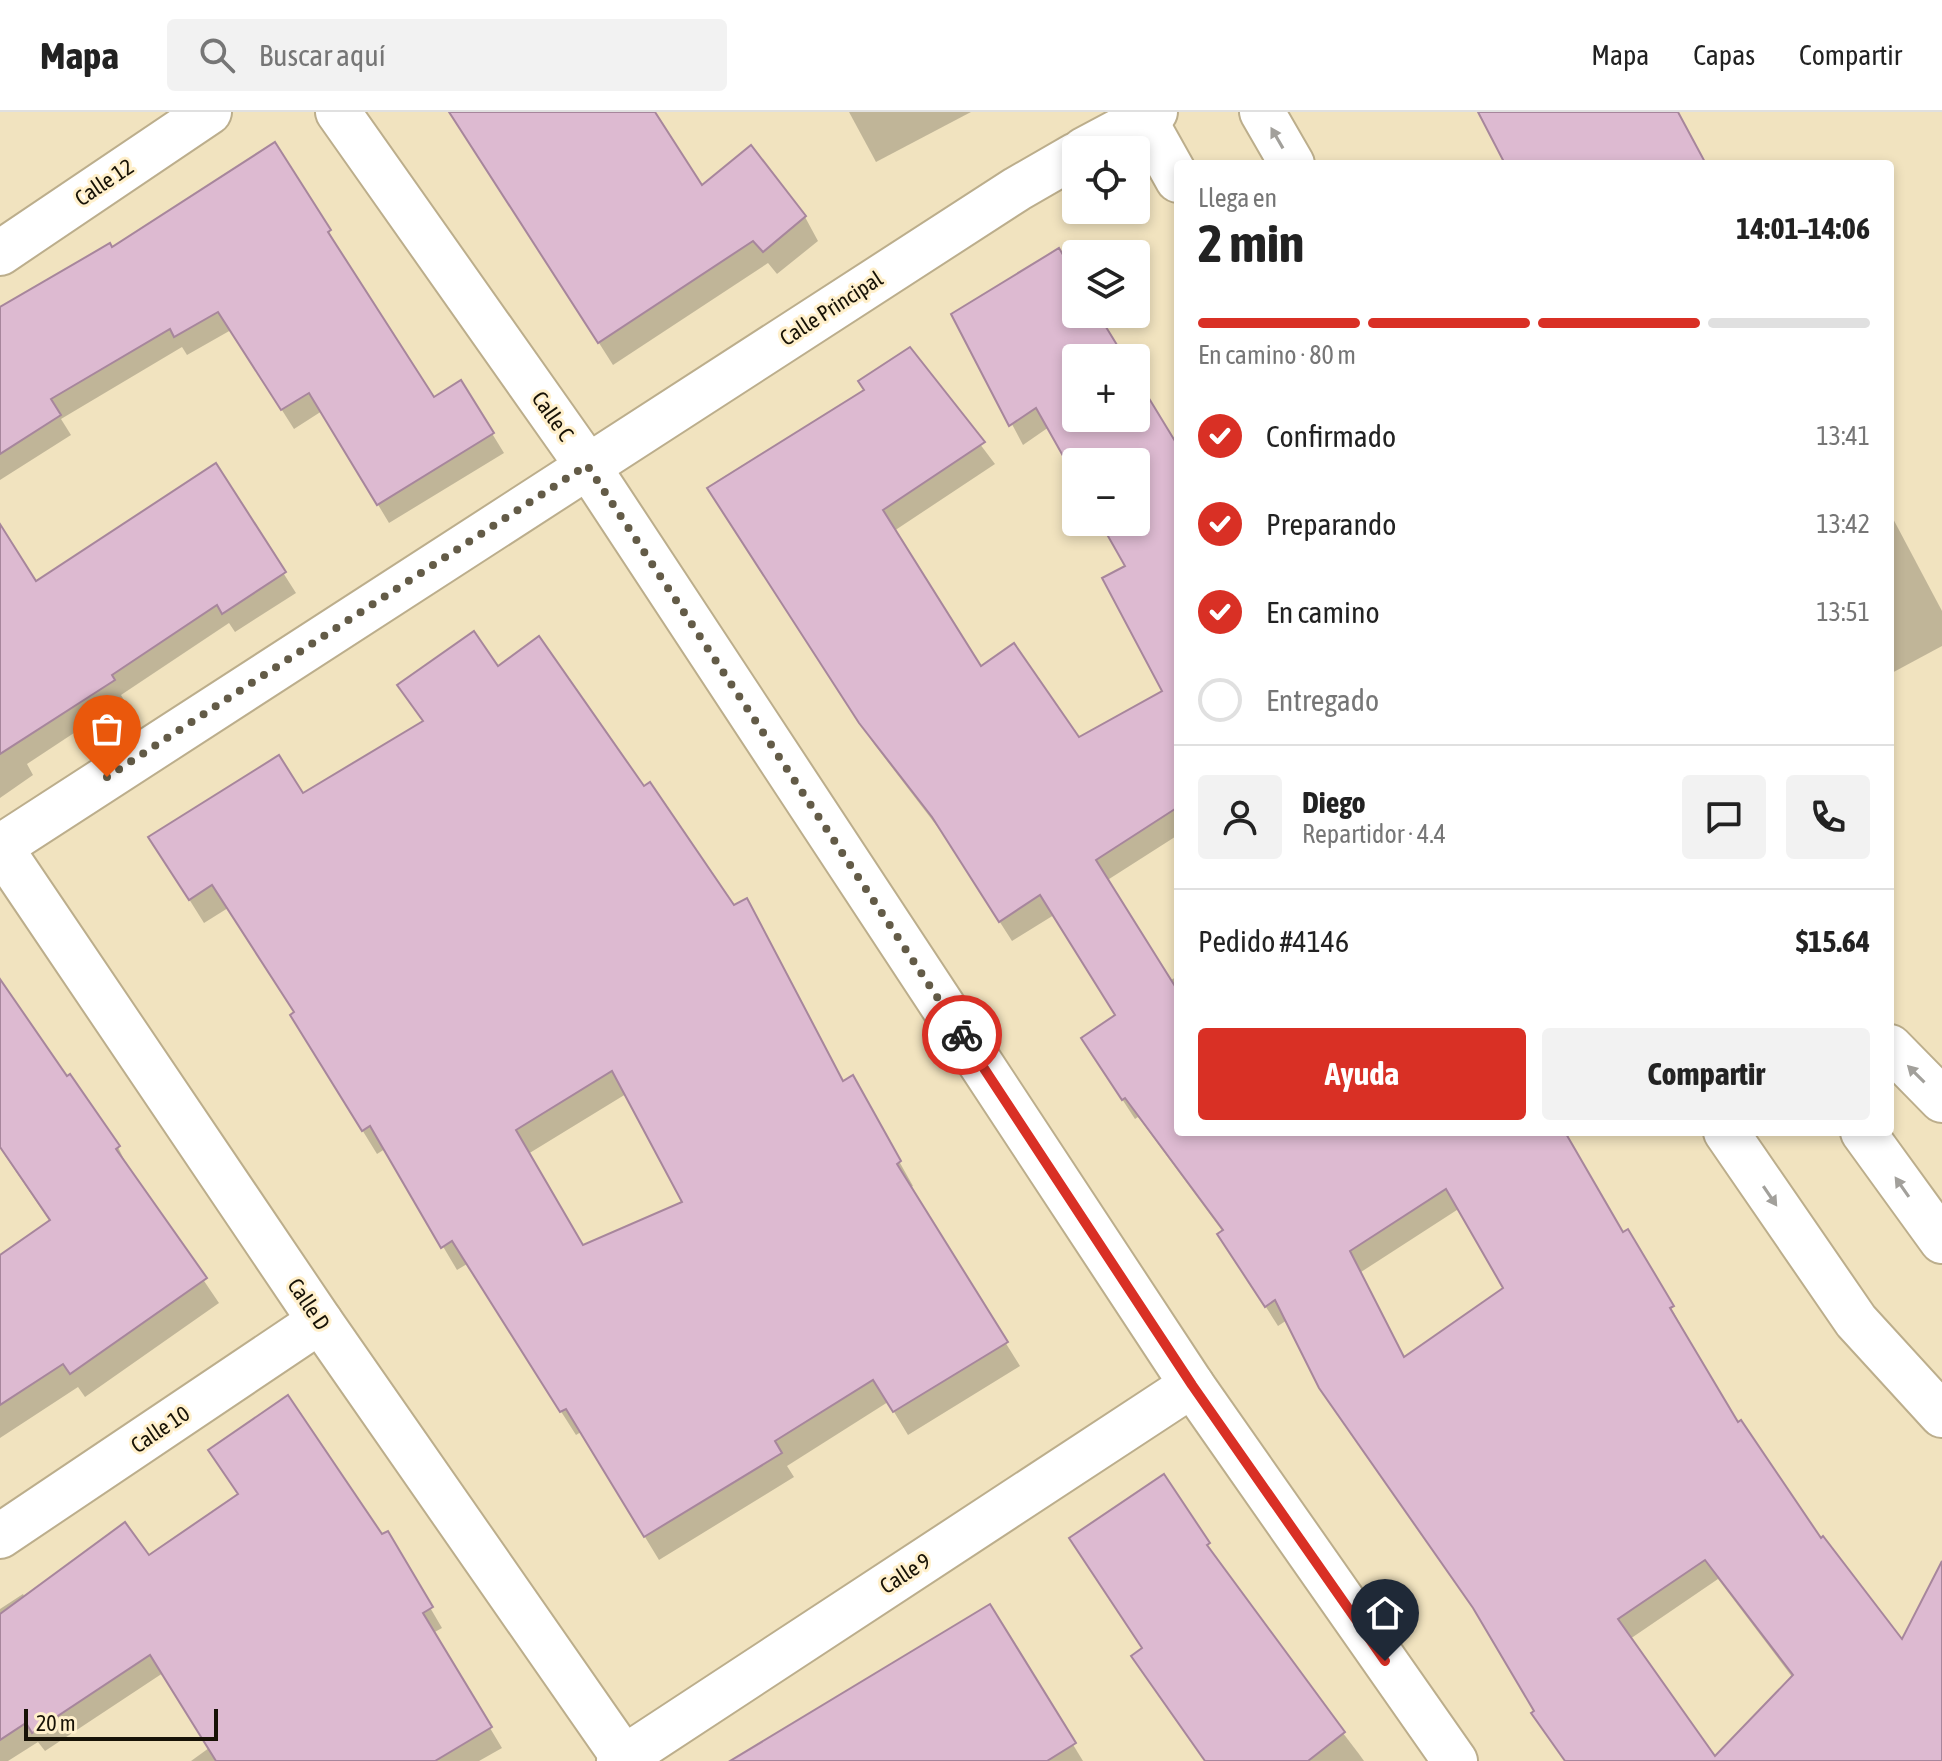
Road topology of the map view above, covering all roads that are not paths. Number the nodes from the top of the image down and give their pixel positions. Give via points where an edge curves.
1 (209, 112) edge
2 (338, 112) edge
3 (1262, 112) edge
4 (1146, 114) edge
5 (1108, 136) edge
6 (1290, 160) edge
7 (1062, 163) edge
8 (1174, 172) edge
9 (0, 253) edge
10 (587, 465) junction
11 (0, 847) edge
12 (1894, 1051) edge
13 (1942, 1100) edge
14 (1729, 1136) edge
15 (1866, 1136) edge
16 (1942, 1241) edge
17 (320, 1321) junction
18 (1192, 1385) junction
19 (1942, 1415) edge
20 (0, 1536) edge
21 (621, 1759) edge
22 (1455, 1761) edge

1 - 9 street, Calle 12
2 - 10 street, Calle C
6 -> 3 street
4 - 5 street
4 - 8 street
7 - 10 street, Calle Principal
10 - 11 street, Calle Principal
10 - 18 street, Calle C
11 - 17 street, Calle D
13 -> 12 street
14 -> 19 street via 1856,1321
16 -> 15 street
17 - 20 street, Calle 10
17 - 21 street, Calle D
18 - 21 street, Calle 9
18 - 22 street, Calle C

